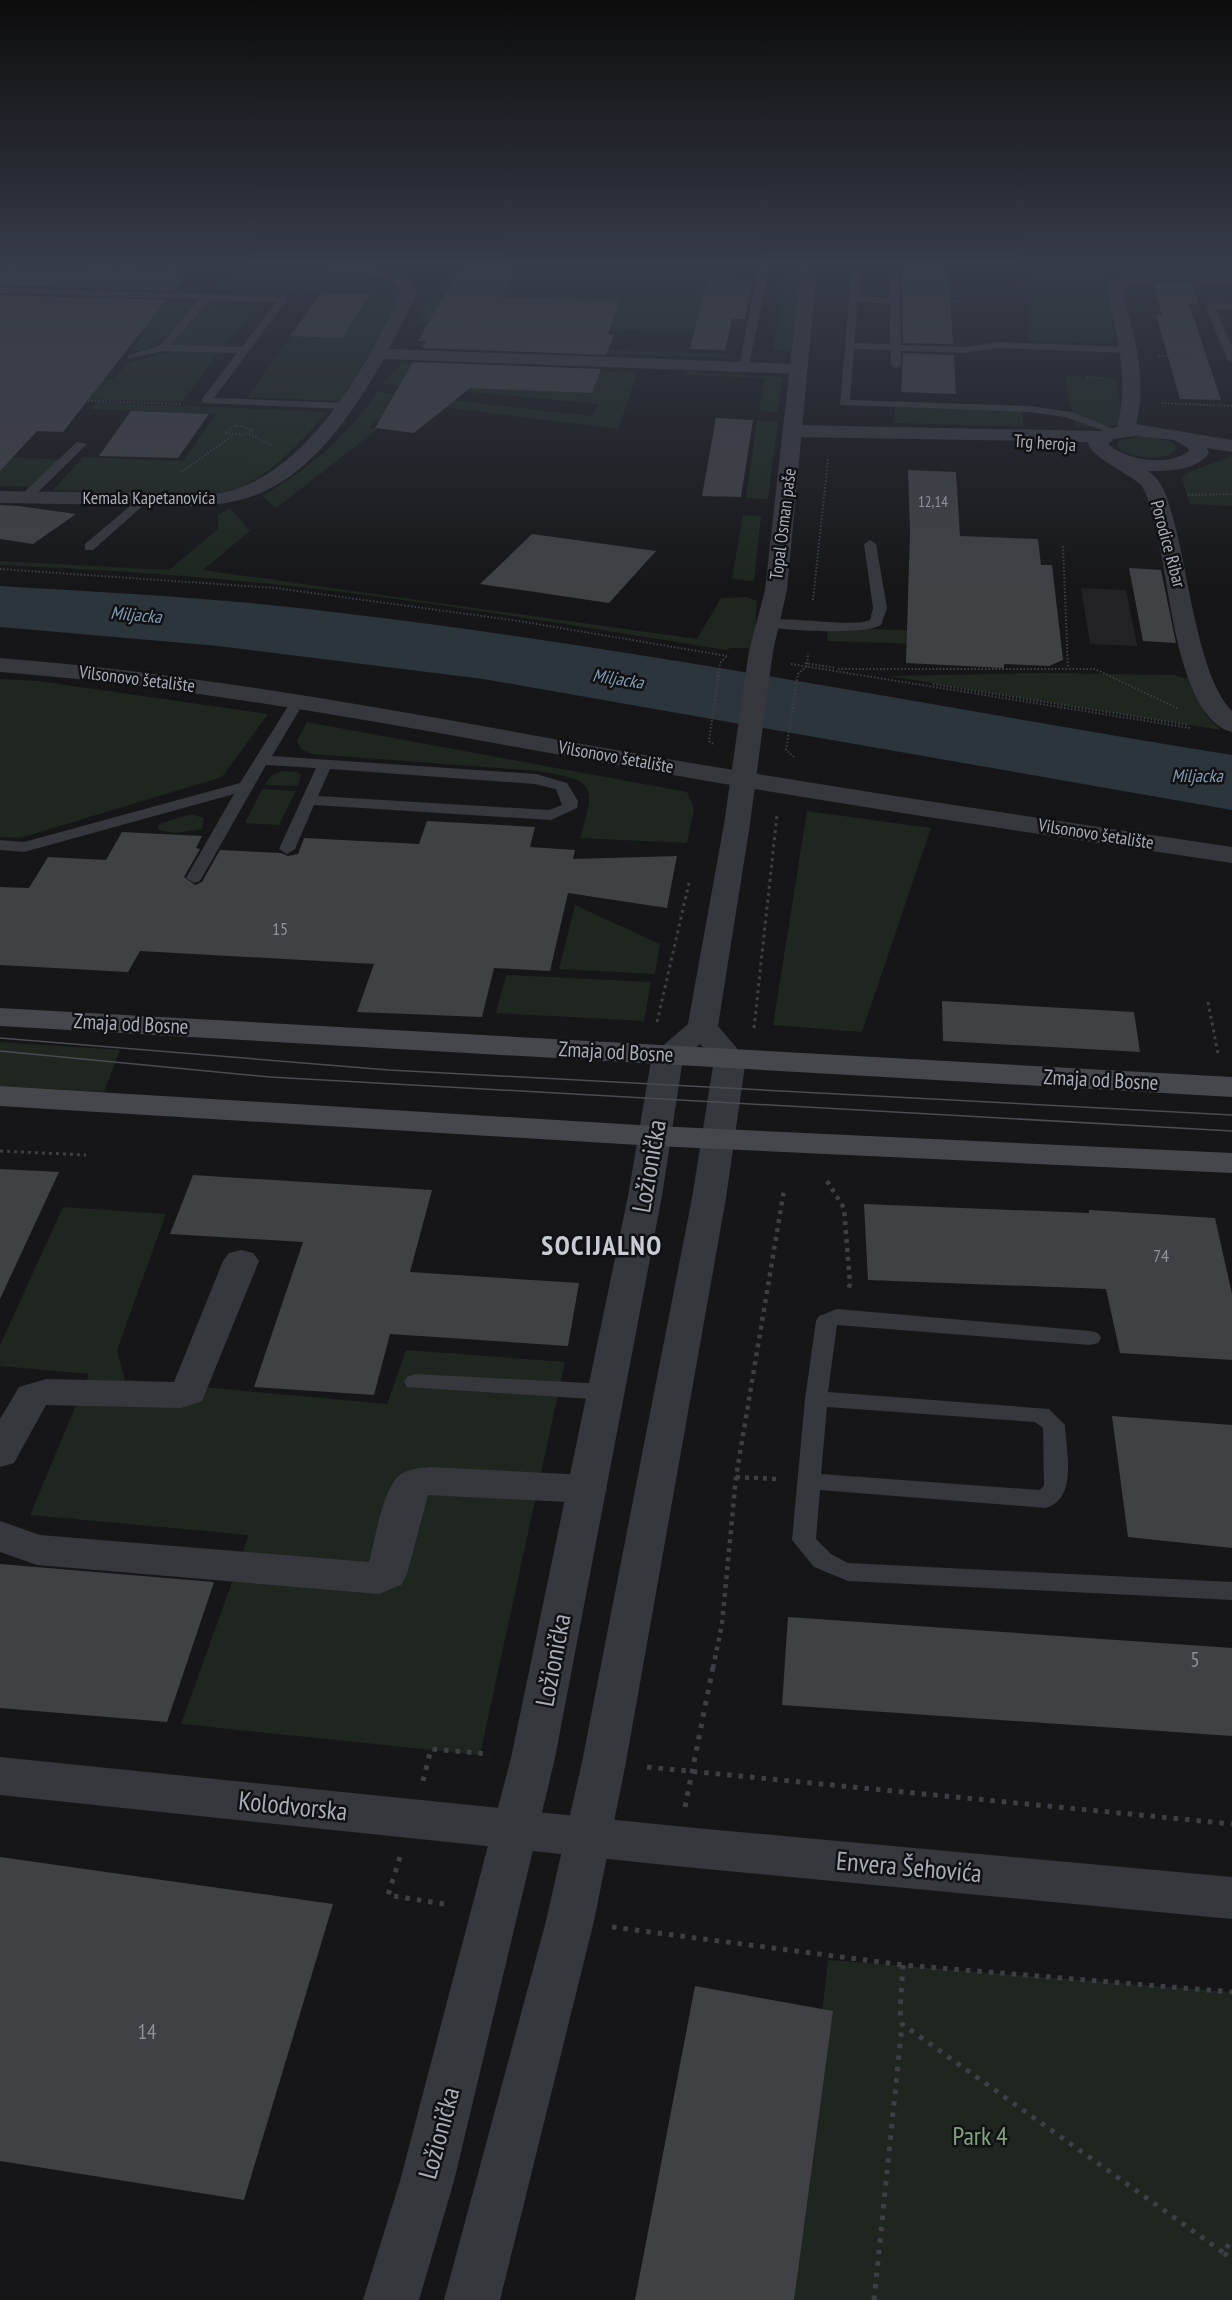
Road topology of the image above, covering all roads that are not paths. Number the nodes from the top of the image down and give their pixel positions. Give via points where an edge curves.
1 (226, 374) edge
2 (365, 374) edge
3 (799, 374) edge
4 (847, 374) edge
5 (1130, 374) edge
6 (1132, 403) junction
7 (345, 406) junction
8 (1155, 430) junction
9 (794, 431) junction
10 (1111, 437) junction
11 (81, 444) dead end
12 (1194, 445) junction
13 (1232, 447) edge
14 (1120, 460) junction
15 (1167, 464) junction
16 (1154, 489) junction
17 (0, 497) edge
18 (25, 498) junction
19 (142, 501) junction
20 (870, 544) dead end
21 (89, 547) dead end
22 (768, 623) junction
23 (0, 665) edge
24 (305, 701) junction
25 (1232, 725) edge
26 (261, 760) junction
27 (325, 765) junction
28 (742, 778) junction
29 (246, 786) junction
30 (309, 800) junction
31 (0, 845) edge
32 (287, 849) dead end
33 (1232, 855) edge
34 (194, 878) dead end
35 (0, 1017) edge
36 (702, 1027) junction
37 (669, 1055) junction
38 (730, 1059) junction
39 (1228, 1087) edge
40 (0, 1096) edge
41 (655, 1136) junction
42 (718, 1139) junction
43 (1232, 1163) edge
44 (242, 1261) dead end
45 (1090, 1338) dead end
46 (415, 1382) dead end
47 (606, 1392) junction
48 (816, 1400) junction
49 (0, 1453) edge
50 (809, 1481) junction
51 (586, 1489) junction
52 (0, 1536) edge
53 (1232, 1591) edge
54 (0, 1776) edge
55 (517, 1829) junction
56 (587, 1836) junction
57 (1232, 1898) edge
58 (391, 2300) edge
59 (472, 2300) edge

1 - 7 lane via 206,401
2 - 7 street, Kemala Kapetanovića
3 - 9 street, Topal Osman paše
4 - 10 lane via 844,403 1049,411 1084,419
5 - 6 street
6 - 8 street
6 - 10 street
7 - 19 street, Kemala Kapetanovića via 322,439 269,482 212,500
8 - 10 street, Trg heroja
8 - 12 street, Trg heroja
9 - 10 street, Trg heroja
9 - 22 street, Topal Osman paše
10 - 14 street, Porodice Ribar
11 - 18 lane
12 - 13 street
12 - 15 street via 1195,457
14 - 15 street
14 - 16 street, Porodice Ribar
15 - 16 street, Porodice Ribar via 1155,474
16 - 25 street, Porodice Ribar via 1170,544 1197,675 1212,705
17 - 18 street, Kemala Kapetanovića
18 - 19 street, Kemala Kapetanovića
19 - 21 lane
20 - 22 lane via 880,608 876,622 870,626
22 - 28 street, Topal Osman paše
23 - 24 street, Vilsonovo šetalište
24 - 26 lane via 295,706
24 - 28 street, Vilsonovo šetalište
26 - 27 lane
26 - 29 lane
27 - 30 lane
27 - 30 lane via 536,779 562,786 570,801 569,808 551,815
28 - 33 street, Vilsonovo šetalište
28 - 36 street
29 - 31 lane via 24,846
29 - 34 lane
30 - 32 lane
35 - 37 main road, Zmaja od Bosne
36 - 37 street
36 - 38 street
37 - 38 main road, Zmaja od Bosne
37 - 41 street, Ložionička
38 - 39 main road, Zmaja od Bosne
38 - 42 street
40 - 41 main road
41 - 42 main road
41 - 47 street, Ložionička
42 - 43 main road
42 - 56 street
44 - 49 street via 189,1392 46,1392 32,1396
45 - 48 lane via 837,1316 828,1322
46 - 47 lane
47 - 51 street, Ložionička
48 - 50 lane
48 - 50 lane via 1041,1415 1054,1425 1056,1487 1046,1499
50 - 53 lane via 804,1540 813,1555 831,1568 848,1572
51 - 52 street via 429,1481 415,1484 407,1495 386,1574 379,1578 37,1550
51 - 55 street, Ložionička
54 - 55 street, Kolodvorska
55 - 56 street, Kolodvorska
55 - 58 street, Ložionička via 427,2181
56 - 57 street, Envera Šehovića
56 - 59 street via 570,1921

